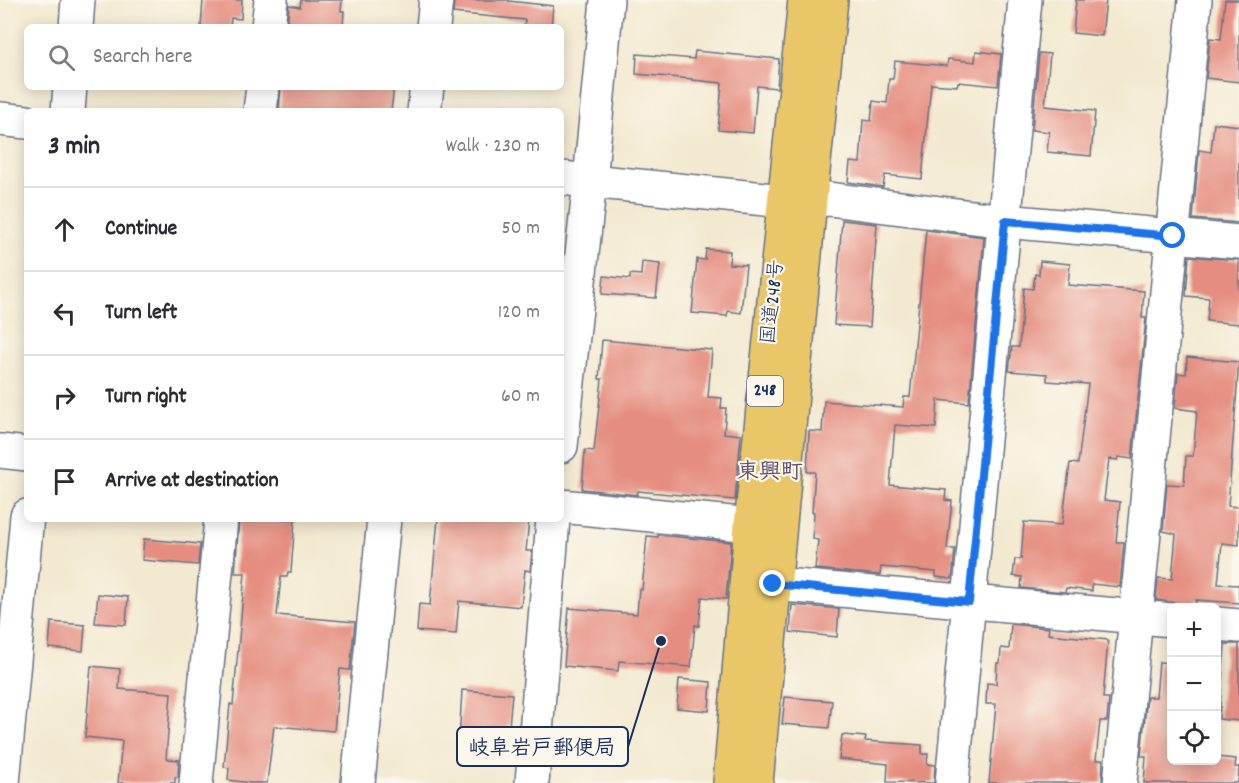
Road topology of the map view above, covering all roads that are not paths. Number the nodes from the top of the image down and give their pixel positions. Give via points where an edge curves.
1 (78, 0) edge
2 (271, 0) edge
3 (436, 0) edge
4 (608, 0) edge
5 (805, 0) edge
6 (831, 0) edge
7 (1025, 0) edge
8 (1196, 0) edge
9 (76, 24) edge
10 (268, 24) edge
11 (433, 24) edge
12 (70, 90) edge
13 (262, 90) edge
14 (427, 90) edge
15 (68, 108) edge
16 (260, 108) edge
17 (424, 108) edge
18 (0, 119) edge
19 (24, 122) edge
20 (576, 179) edge
21 (797, 201) junction
22 (1005, 221) junction
23 (1173, 236) junction
24 (1239, 242) edge
25 (564, 393) edge
26 (0, 451) edge
27 (24, 454) edge
28 (564, 506) edge
29 (26, 522) edge
30 (221, 522) edge
31 (384, 522) edge
32 (553, 522) edge
33 (751, 525) junction
34 (773, 584) junction
35 (969, 602) junction
36 (1137, 617) junction
37 (1167, 620) edge
38 (1221, 624) edge
39 (1239, 626) edge
40 (3, 783) edge
41 (196, 783) edge
42 (358, 783) edge
43 (532, 783) edge
44 (730, 783) edge
45 (756, 783) edge
46 (952, 783) edge
47 (1120, 783) edge

1 - 9 street
2 - 10 street
3 - 11 street
4 - 20 street
5 - 21 highway, 国道248号 / 248
6 - 21 highway, 国道248号 / 248
7 - 22 street
8 - 23 street
12 - 15 street
13 - 16 street
14 - 17 street
18 - 19 street
20 - 21 street
20 - 25 street
21 - 22 street via 829,199
21 - 33 highway, 国道248号 / 248
21 - 34 highway, 国道248号 / 248
22 - 23 street
22 - 35 street
23 - 24 street
23 - 36 street
26 - 27 street
28 - 33 street
29 - 40 street
30 - 41 street
31 - 42 street
32 - 43 street
33 - 44 highway, 国道248号 / 248
34 - 35 street
34 - 45 highway, 国道248号 / 248
35 - 36 street
35 - 46 street
36 - 37 street
36 - 47 street
38 - 39 street

